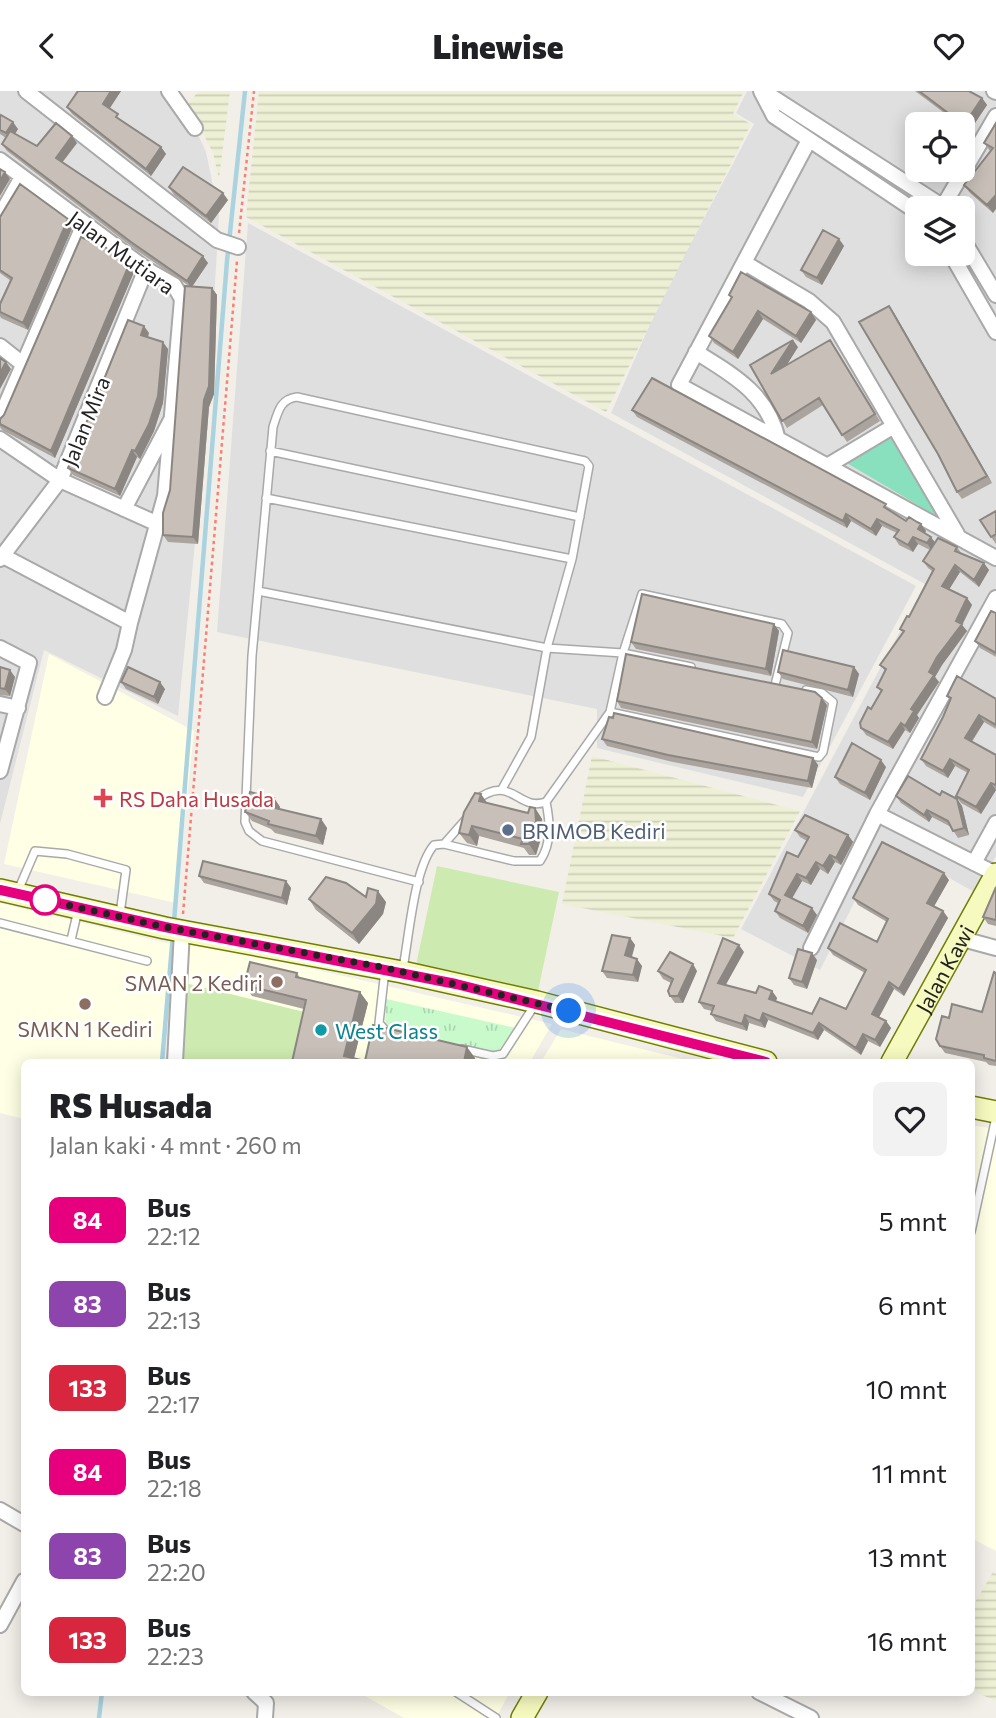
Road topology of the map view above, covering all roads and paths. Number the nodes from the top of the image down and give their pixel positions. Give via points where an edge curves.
1 (26, 91) edge
2 (169, 91) edge
3 (254, 91) edge
4 (762, 91) edge
5 (996, 116) edge
6 (195, 128) dead end
7 (809, 140) junction
8 (0, 160) edge
9 (22, 177) junction
10 (926, 196) edge
11 (949, 196) edge
12 (905, 204) edge
13 (0, 216) edge
14 (85, 224) junction
15 (232, 245) junction
16 (975, 260) edge
17 (745, 263) junction
18 (958, 266) edge
19 (146, 269) junction
20 (996, 295) edge
21 (996, 332) edge
22 (0, 346) edge
23 (696, 352) junction
24 (24, 365) junction
25 (173, 416) junction
26 (0, 418) edge
27 (894, 426) junction
28 (0, 439) edge
29 (778, 440) junction
30 (271, 451) junction
31 (827, 466) junction
32 (60, 480) junction
33 (266, 498) junction
34 (124, 509) junction
35 (580, 517) junction
36 (158, 524) junction
37 (958, 535) junction
38 (1, 557) edge
39 (996, 558) edge
40 (572, 559) junction
41 (258, 591) junction
42 (996, 598) edge
43 (130, 624) junction
44 (0, 648) edge
45 (547, 648) junction
46 (623, 653) junction
47 (699, 669) edge
48 (762, 682) edge
49 (775, 685) junction
50 (787, 687) edge
51 (798, 689) edge
52 (105, 697) dead end
53 (0, 704) edge
54 (18, 708) junction
55 (610, 712) junction
56 (0, 771) edge
57 (502, 789) junction
58 (546, 802) junction
59 (877, 814) junction
60 (996, 823) edge
61 (444, 844) junction
62 (974, 863) junction
63 (996, 874) edge
64 (419, 882) junction
65 (8, 892) edge
66 (78, 907) junction
67 (119, 917) junction
68 (0, 923) edge
69 (175, 929) junction
70 (959, 938) junction
71 (71, 940) junction
72 (811, 948) dead end
73 (996, 948) edge
74 (147, 961) dead end
75 (394, 970) junction
76 (537, 1002) junction
77 (401, 1035) edge
78 (454, 1047) edge
79 (175, 1059) edge
80 (498, 1059) edge
81 (755, 1059) edge
82 (894, 1059) edge
83 (975, 1108) edge
84 (996, 1112) edge
85 (996, 1117) edge
86 (975, 1214) edge
87 (0, 1510) edge
88 (21, 1522) edge
89 (21, 1586) edge
90 (1, 1622) edge
91 (258, 1696) edge
92 (462, 1696) edge
93 (535, 1696) edge
94 (767, 1696) edge
95 (265, 1718) edge
96 (496, 1718) edge
97 (523, 1718) edge
98 (811, 1718) edge

1 - 15 street via 191,222
2 - 6 street
3 - 15 path
4 - 7 street via 774,116
4 - 10 street
5 - 11 street
7 - 12 street
7 - 17 street
8 - 9 street, Jalan Mutiara
9 - 13 street
9 - 14 street, Jalan Mutiara
14 - 19 street, Jalan Mutiara
14 - 24 street
15 - 69 path
16 - 20 street
17 - 23 street
17 - 27 street via 809,301 833,322
18 - 21 street
19 - 25 street, Jalan Mutiara via 174,285 182,299
19 - 32 street, Jalan Mira
22 - 24 street
23 - 29 street via 744,382 774,421
23 - 29 street via 679,385 682,389
24 - 26 street
25 - 34 street, Jalan Mutiara
25 - 36 street, Jalan Mutiara
27 - 31 street
27 - 37 street
28 - 32 street
29 - 31 street
30 - 33 lane
30 - 35 lane
30 - 35 lane via 280,406 289,398 408,421 585,461 590,469
31 - 37 street
32 - 34 street
32 - 38 street, Jalan Mira
33 - 40 lane
33 - 41 lane
34 - 36 street
35 - 40 lane
36 - 43 street, Jalan Mutiara
37 - 39 street
38 - 43 street
40 - 45 lane
41 - 45 lane
41 - 64 lane via 245,822 249,831 262,841
42 - 59 street
43 - 52 street, Jalan Mutiara
44 - 54 street via 26,659 29,668
45 - 46 lane
45 - 57 lane via 531,737
46 - 47 lane
46 - 49 lane via 640,597 649,594 782,624 788,633
46 - 55 lane
48 - 49 lane
49 - 50 lane
51 - 55 lane via 822,693 832,702 823,752 818,757
53 - 54 street
54 - 56 street
55 - 58 lane
57 - 58 lane via 536,804
57 - 61 lane via 475,801 467,819
58 - 61 lane via 549,839 540,861 514,861
59 - 62 street
59 - 72 street
60 - 62 street
61 - 64 lane via 427,852
62 - 63 street
63 - 70 main road, Jalan Kawi
64 - 75 lane
65 - 66 main road
65 - 67 lane via 37,850 89,859 126,870
66 - 67 main road
66 - 71 lane
67 - 69 main road
68 - 71 lane
69 - 75 main road
69 - 79 street
70 - 73 street
70 - 82 main road, Jalan Kawi
71 - 74 lane
75 - 76 main road
75 - 77 lane via 380,1028
76 - 80 lane
76 - 81 main road
78 - 80 lane
83 - 84 main road
85 - 86 lane
87 - 88 street
89 - 90 street
91 - 95 street via 266,1703
92 - 96 lane
93 - 97 main road
94 - 98 street

